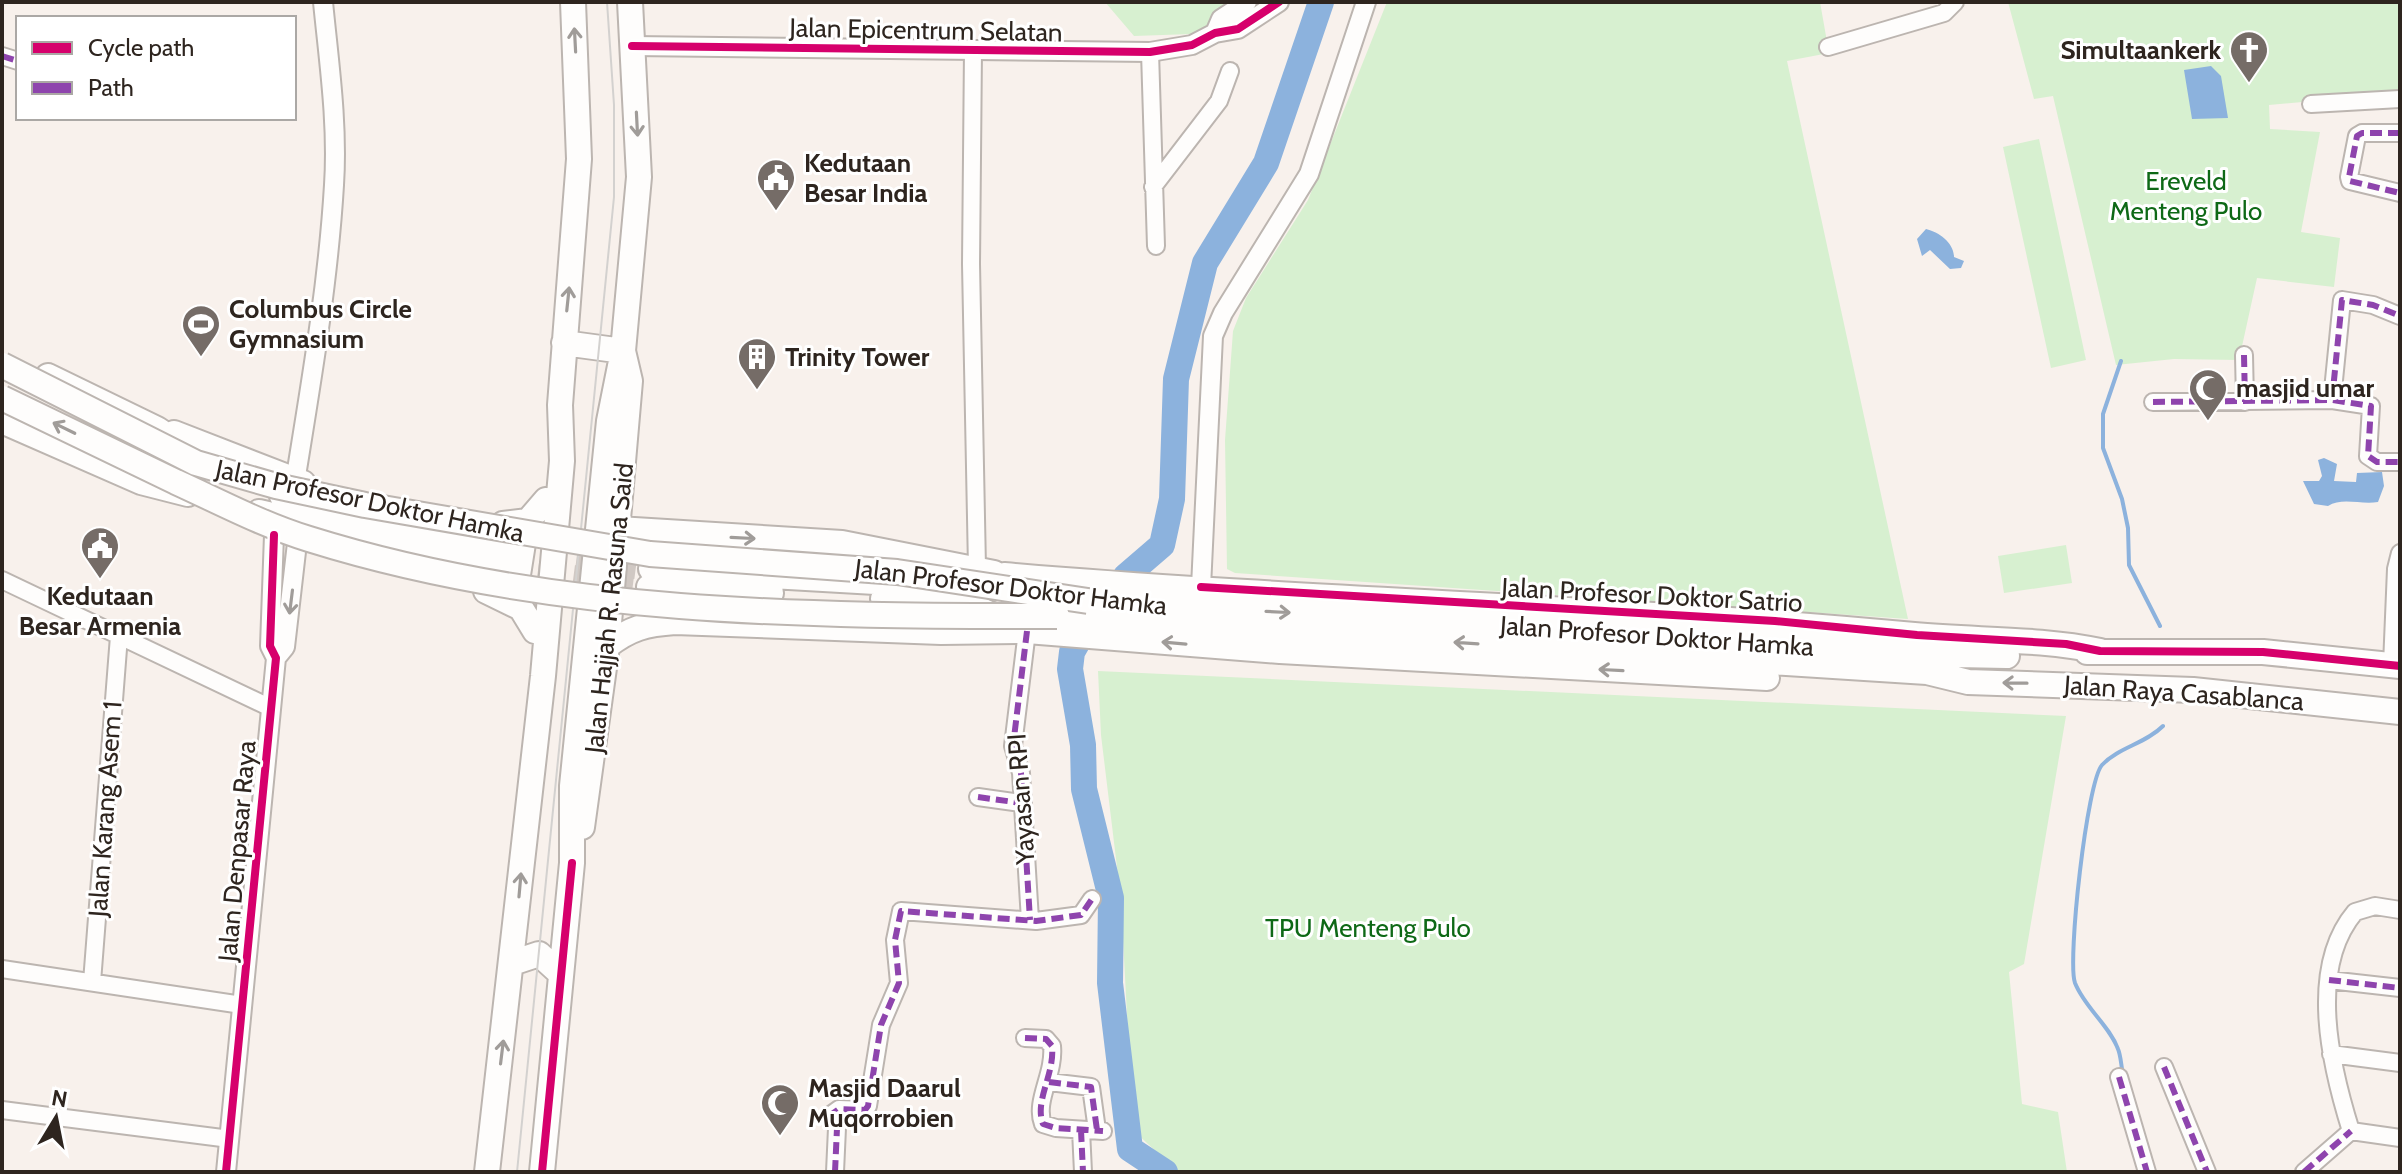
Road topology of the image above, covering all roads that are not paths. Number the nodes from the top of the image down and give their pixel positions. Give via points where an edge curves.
1 (323, 2) edge
2 (573, 2) edge
3 (630, 2) edge
4 (1279, 2) edge
5 (1366, 2) edge
6 (1955, 2) edge
7 (1243, 13) edge
8 (632, 46) junction
9 (1828, 47) dead end
10 (973, 50) junction
11 (1150, 52) junction
12 (1230, 71) dead end
13 (2400, 99) edge
14 (2311, 104) dead end
15 (2400, 133) edge
16 (1153, 187) junction
17 (2400, 193) edge
18 (1156, 246) dead end
19 (2400, 316) edge
20 (564, 343) junction
21 (623, 351) junction
22 (2, 355) edge
23 (2244, 355) dead end
24 (2, 365) edge
25 (2, 398) edge
26 (2332, 400) junction
27 (2153, 402) dead end
28 (2245, 402) junction
29 (560, 405) junction
30 (2, 421) edge
31 (157, 429) junction
32 (2400, 462) edge
33 (141, 482) junction
34 (295, 482) junction
35 (546, 500) junction
36 (503, 524) junction
37 (618, 529) junction
38 (665, 533) junction
39 (285, 539) junction
40 (2400, 553) edge
41 (977, 568) junction
42 (1004, 575) junction
43 (2, 580) edge
44 (1201, 587) junction
45 (488, 592) junction
46 (675, 622) junction
47 (535, 631) junction
48 (1027, 631) junction
49 (119, 636) junction
50 (607, 646) junction
51 (2100, 651) junction
52 (1907, 663) junction
53 (2396, 666) edge
54 (1968, 682) junction
55 (271, 708) junction
56 (2400, 712) edge
57 (533, 769) junction
58 (978, 797) dead end
59 (1021, 803) junction
60 (572, 863) junction
61 (1092, 899) dead end
62 (2400, 910) edge
63 (1030, 920) junction
64 (512, 963) junction
65 (2, 969) edge
66 (561, 974) junction
67 (2329, 980) junction
68 (92, 982) junction
69 (2400, 988) edge
70 (242, 1005) junction
71 (1025, 1038) dead end
72 (2331, 1054) junction
73 (2400, 1063) edge
74 (2164, 1067) dead end
75 (2119, 1077) dead end
76 (1049, 1082) junction
77 (2, 1110) edge
78 (1094, 1131) junction
79 (2351, 1131) junction
80 (2400, 1138) edge
81 (230, 1139) junction
82 (226, 1172) edge
83 (487, 1172) edge
84 (542, 1172) edge
85 (835, 1172) edge
86 (1083, 1172) edge
87 (2147, 1172) edge
88 (2207, 1172) edge
89 (2304, 1172) edge

1 - 34 street via 334,116 334,183 321,333
20 -> 2 main road via 579,159
3 - 8 main road, Jalan Hajjah R. Rasuna Said
4 - 7 street
5 - 44 street via 1309,174 1213,336
6 - 9 street via 1944,13
7 - 11 street, Jalan Epicentrum Selatan via 1192,45
8 - 10 street, Jalan Epicentrum Selatan
8 -> 21 main road, Jalan Hajjah R. Rasuna Said via 639,177
10 - 11 street, Jalan Epicentrum Selatan
10 - 41 street
11 - 16 street
12 - 16 street via 1219,101
13 - 14 street
15 - 17 street via 2357,136 2349,177
16 - 18 street
19 - 26 street via 2342,300
20 - 21 main road
20 - 29 main road
21 - 37 main road, Jalan Hajjah R. Rasuna Said via 630,381
21 - 60 main road, Jalan Hajjah R. Rasuna Said via 609,421 572,786
22 - 31 main road
23 - 28 street
24 -> 52 main road, Jalan Profesor Doktor Hamka, bridge via 196,463 239,477 380,508 650,554 897,572 1088,601
52 -> 25 main road, Jalan Profesor Doktor Hamka, bridge via 1057,616 709,610 476,581 320,542 252,518
26 - 28 street
26 - 32 street via 2371,406 2368,456 2377,462
27 - 28 street
29 - 35 main road via 551,434
29 - 57 main road via 562,461
30 - 33 main road
31 - 33 main road via 237,480 265,491 503,559
31 - 34 main road
33 - 39 main road
34 - 36 main road
35 - 36 main road via 528,521
35 - 47 main road
36 - 45 main road via 524,537 517,581
37 - 38 main road
37 - 50 main road, Jalan Hajjah R. Rasuna Said
38 -> 41 main road via 842,543
38 - 46 main road via 646,545 637,597 655,614
39 - 45 main road
39 - 55 street, Jalan Denpasar Raya via 285,647 276,658
40 - 53 street
41 - 42 main road
42 - 44 main road, Jalan Profesor Doktor Satrio
42 - 48 main road, Jalan Profesor Doktor Satrio via 936,585 650,578 966,603
43 - 49 street
44 - 51 main road, Jalan Profesor Doktor Satrio via 1775,621
45 - 47 main road via 521,608
46 - 48 main road
46 - 50 main road via 642,624
47 - 57 main road via 526,732
54 -> 48 main road, Jalan Profesor Doktor Satrio via 1937,688 1847,684
48 - 59 street, Yayasan RPI via 1013,746 1021,773
49 - 55 street
49 - 68 street, Jalan Karang Asem 1
50 - 60 main road, Jalan Hajjah R. Rasuna Said via 586,812
51 - 52 main road, Jalan Profesor Doktor Hamka
51 - 53 main road, Jalan Raya Casablanca via 2263,652
52 - 54 main road, Jalan Profesor Doktor Hamka
56 -> 54 main road, Jalan Raya Casablanca via 2193,690
55 - 70 street, Jalan Denpasar Raya
64 -> 57 main road
58 - 59 street
59 - 63 street, Yayasan RPI
60 - 66 main road, Jalan Hajjah R. Rasuna Said
61 - 63 street via 1081,915
62 - 67 street via 2375,906 2355,912 2339,942
63 - 85 street via 901,911 895,940 899,983 881,1025 868,1106 832,1114 837,1128
64 - 66 main road via 539,954
83 -> 64 main road
65 - 68 street
66 - 84 main road, Jalan Hajjah R. Rasuna Said
67 - 69 street
67 - 72 street
68 - 70 street
70 - 81 street, Jalan Denpasar Raya
71 - 76 street via 1051,1042
72 - 73 street
72 - 79 street
74 - 88 street
75 - 87 street
76 - 78 street via 1091,1087
76 - 78 street via 1041,1121 1051,1127
77 - 81 street
78 - 86 street
79 - 80 street
79 - 89 street
81 - 82 street, Jalan Denpasar Raya

